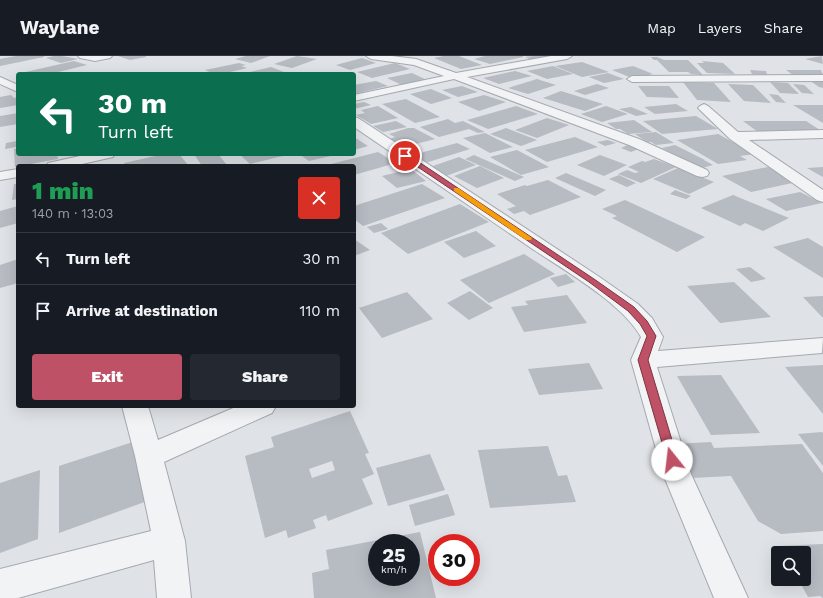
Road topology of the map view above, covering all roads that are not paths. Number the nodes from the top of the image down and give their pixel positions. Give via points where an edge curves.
1 (83, 56) edge
2 (107, 56) edge
3 (371, 56) edge
4 (567, 56) edge
5 (456, 76) junction
6 (823, 78) edge
7 (632, 79) dead end
8 (0, 80) edge
9 (16, 88) edge
10 (356, 98) edge
11 (704, 108) dead end
12 (356, 122) edge
13 (823, 134) edge
14 (735, 136) junction
15 (98, 156) edge
16 (77, 160) edge
17 (61, 164) edge
18 (16, 173) edge
19 (702, 173) dead end
20 (0, 176) edge
21 (823, 197) edge
22 (822, 345) dead end
23 (643, 360) junction
24 (136, 408) edge
25 (258, 408) edge
26 (149, 456) junction
27 (169, 541) junction
28 (0, 586) edge
29 (174, 598) edge
30 (731, 598) edge

1 - 2 street
3 - 5 street via 416,62
4 - 5 street
5 - 10 street
5 - 19 street via 634,142
6 - 7 street
8 - 9 street
11 - 14 street
12 - 23 street via 631,309 652,336
13 - 14 street
14 - 21 street
15 - 16 street
16 - 17 street
18 - 20 street
22 - 23 street
23 - 30 street via 677,474
24 - 26 street
25 - 26 street
26 - 27 street
27 - 28 street
27 - 29 street

